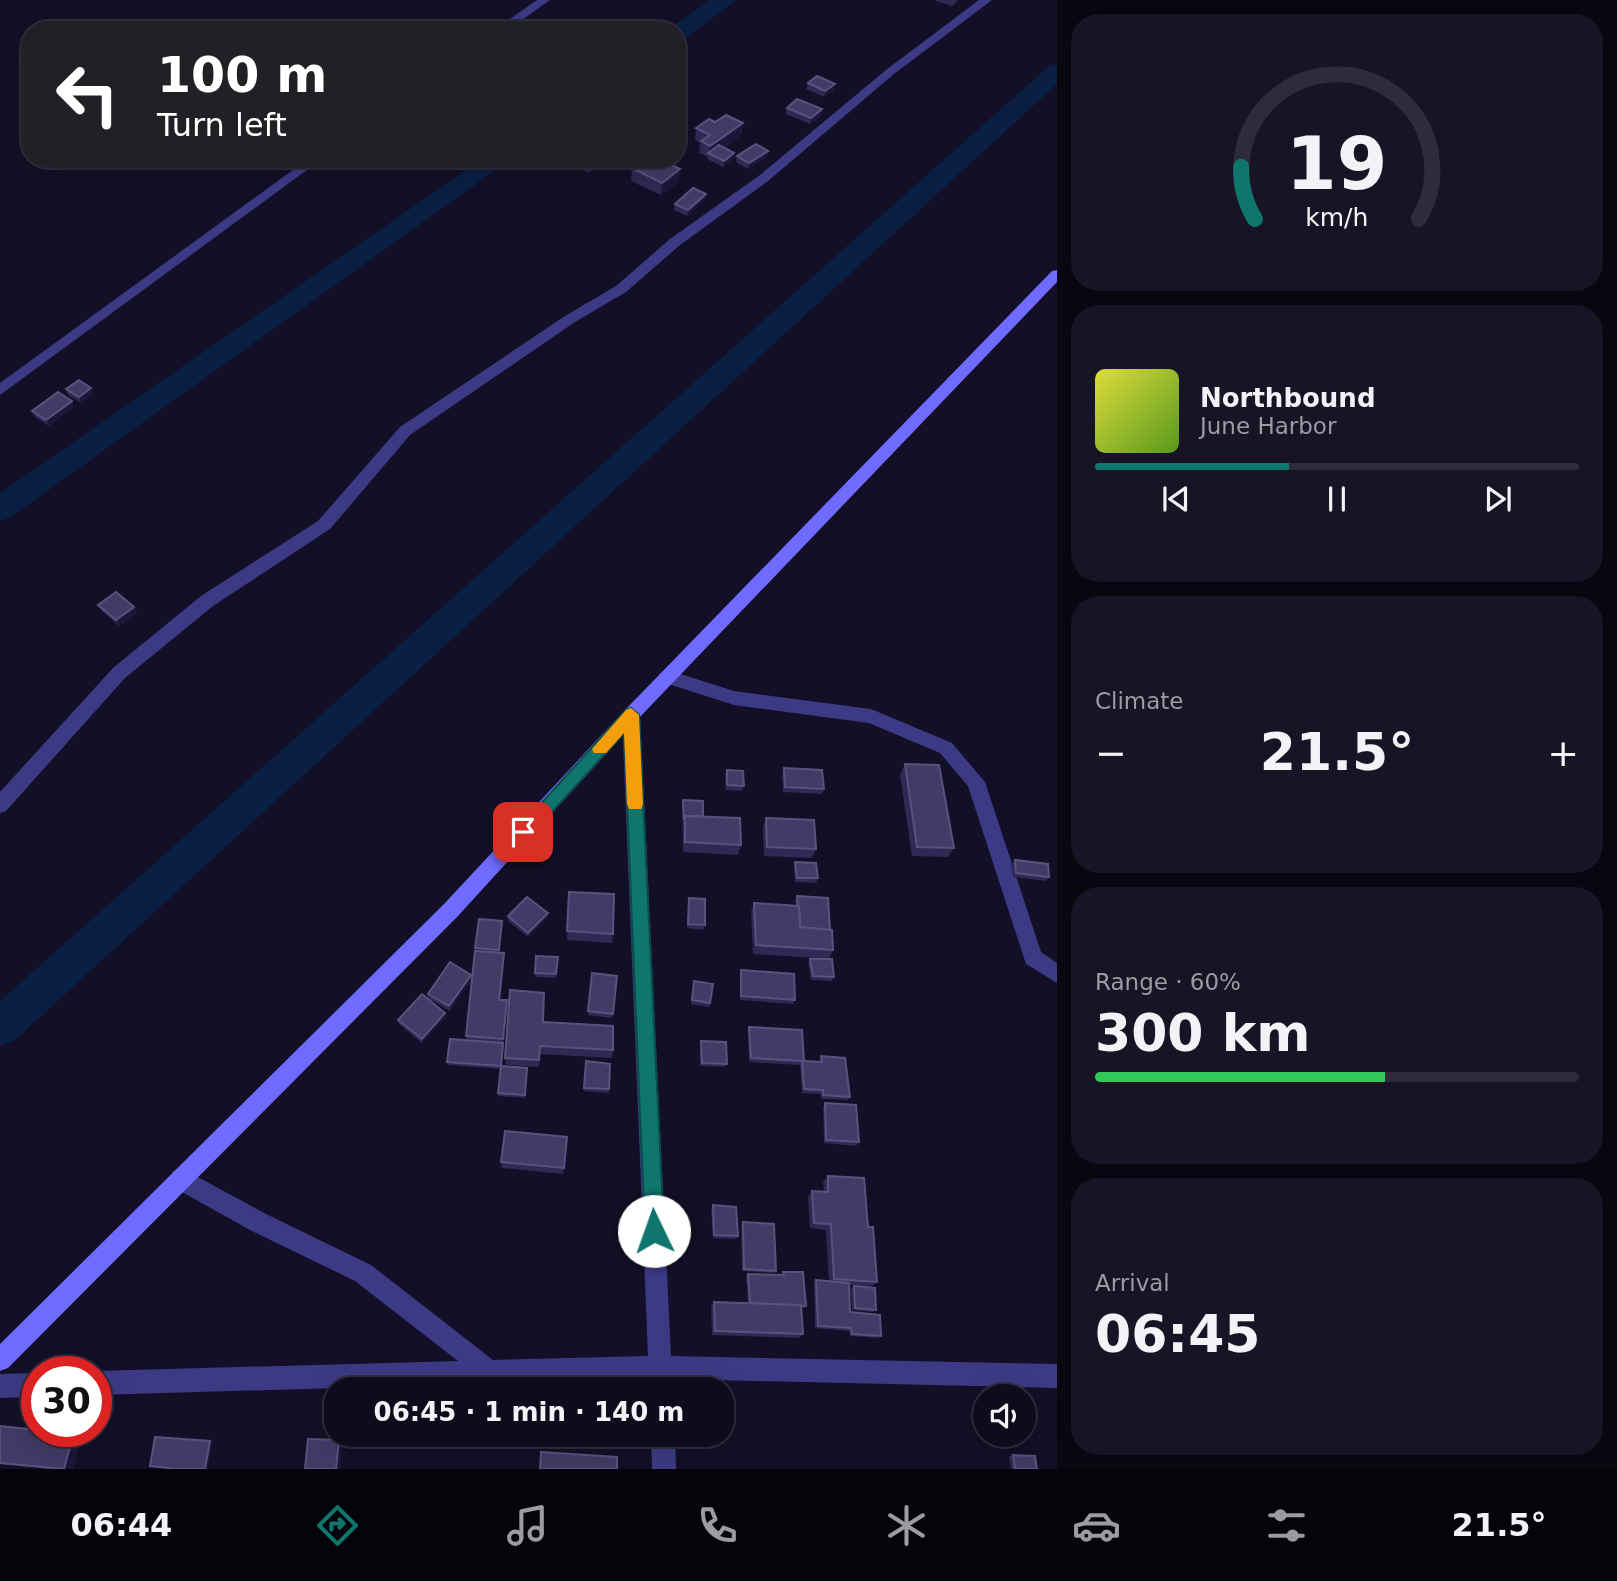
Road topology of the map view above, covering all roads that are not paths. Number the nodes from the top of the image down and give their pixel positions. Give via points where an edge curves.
1 (544, 0) edge
2 (986, 0) edge
3 (513, 21) edge
4 (304, 168) edge
5 (1057, 274) edge
6 (0, 390) edge
7 (668, 677) junction
8 (631, 715) junction
9 (0, 805) edge
10 (1057, 974) edge
11 (181, 1179) junction
12 (0, 1360) edge
13 (490, 1371) junction
14 (1057, 1376) edge
15 (637, 1377) edge
16 (661, 1377) edge
17 (734, 1378) edge
18 (112, 1383) edge
19 (21, 1385) edge
20 (0, 1386) edge
21 (663, 1447) edge
22 (664, 1469) edge

1 - 3 street
2 - 9 street via 621,289 405,431 324,526 207,601 118,673
4 - 6 street
5 - 7 street
7 - 8 street
7 - 10 street via 734,698 871,716 946,748 976,782 1033,958
8 - 11 street via 451,909
8 - 16 street
11 - 12 street
11 - 13 street via 363,1273
13 - 15 street
13 - 18 street
14 - 17 street
19 - 20 street
21 - 22 street

